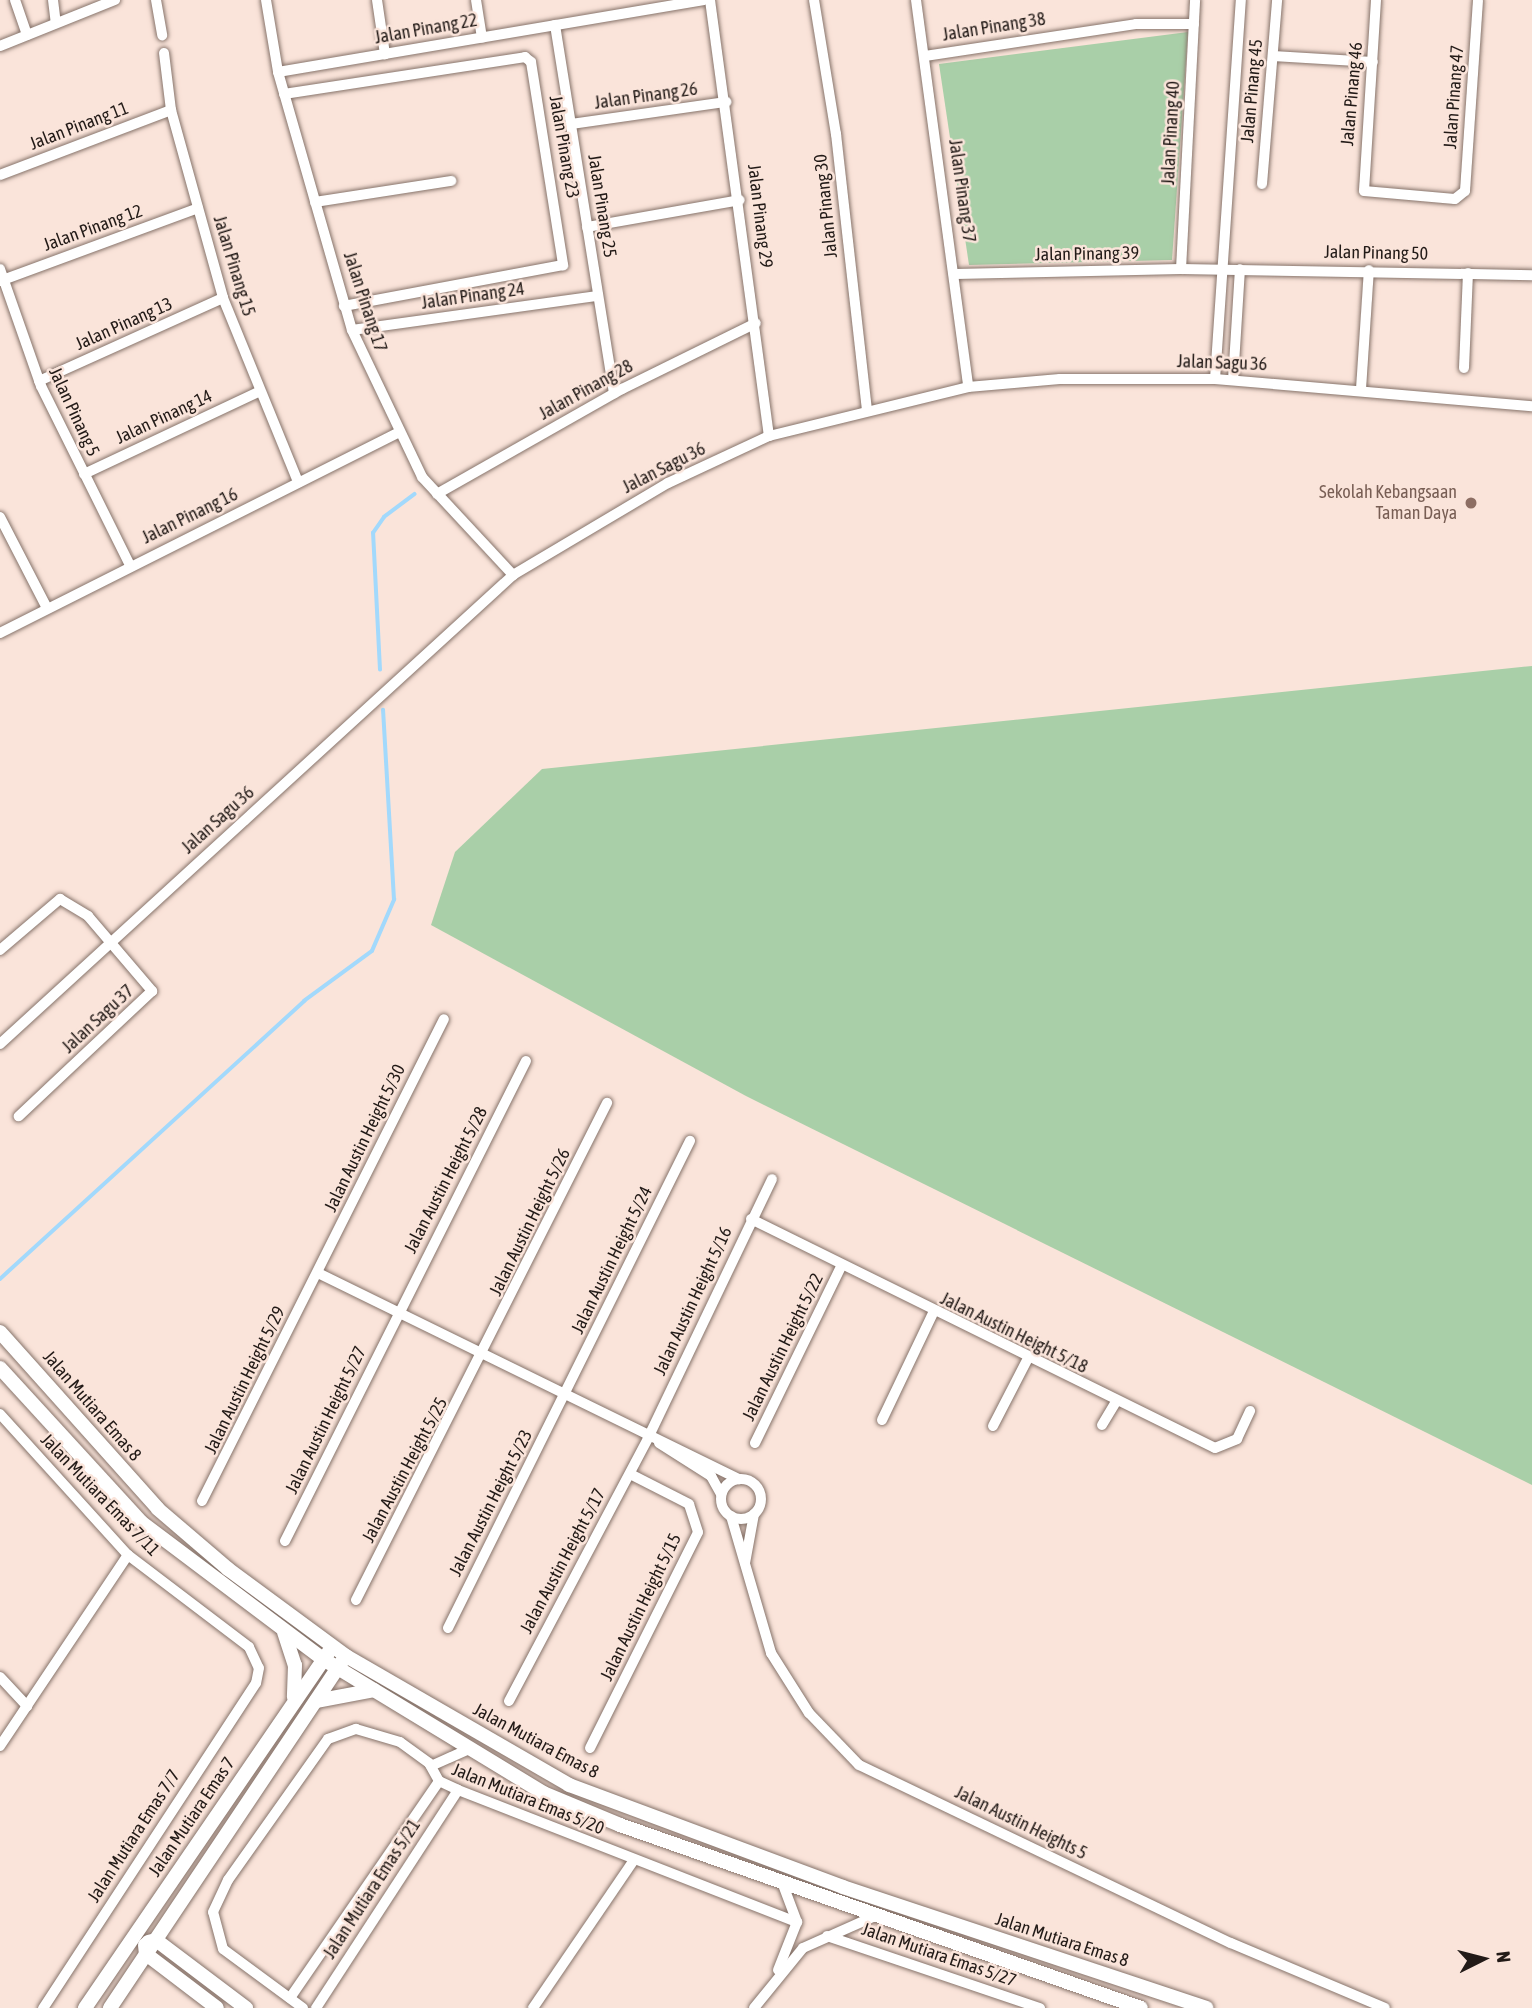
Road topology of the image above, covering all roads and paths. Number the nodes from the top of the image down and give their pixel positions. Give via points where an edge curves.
1 (15, 0) edge
2 (53, 0) edge
3 (116, 0) edge
4 (156, 0) edge
5 (266, 0) edge
6 (377, 0) edge
7 (476, 0) edge
8 (704, 0) edge
9 (710, 0) edge
10 (814, 0) edge
11 (916, 0) edge
12 (1195, 0) edge
13 (1241, 0) edge
14 (1277, 0) edge
15 (1377, 0) edge
16 (1478, 0) edge
17 (56, 23) junction
18 (1194, 24) junction
19 (555, 25) junction
20 (27, 35) junction
21 (162, 35) dead end
22 (482, 38) junction
23 (0, 46) edge
24 (164, 53) dead end
25 (385, 54) junction
26 (925, 55) junction
27 (1273, 56) junction
28 (1373, 62) junction
29 (278, 72) junction
30 (284, 94) junction
31 (726, 102) junction
32 (171, 110) junction
33 (571, 124) junction
34 (0, 175) edge
35 (451, 181) dead end
36 (1262, 184) dead end
37 (1364, 191) joint
38 (740, 200) junction
39 (315, 202) junction
40 (198, 208) junction
41 (587, 227) junction
42 (1181, 269) junction
43 (1240, 269) junction
44 (1220, 270) junction
45 (1369, 270) junction
46 (1468, 273) junction
47 (956, 274) junction
48 (1532, 275) edge
49 (1, 276) edge
50 (598, 296) junction
51 (223, 298) junction
52 (344, 306) junction
53 (755, 323) junction
54 (352, 330) junction
55 (1464, 368) dead end
56 (1215, 379) junction
57 (1233, 380) junction
58 (39, 382) junction
59 (968, 387) junction
60 (1361, 389) junction
61 (258, 392) junction
62 (614, 393) junction
63 (1532, 406) edge
64 (867, 410) junction
65 (397, 433) junction
66 (769, 436) junction
67 (84, 474) junction
68 (298, 482) junction
69 (437, 494) junction
70 (0, 517) edge
71 (130, 565) junction
72 (513, 575) junction
73 (46, 606) junction
74 (0, 634) edge
75 (110, 942) junction
76 (0, 950) edge
77 (444, 1019) dead end
78 (0, 1044) edge
79 (526, 1061) dead end
80 (607, 1103) dead end
81 (19, 1116) dead end
82 (690, 1141) dead end
83 (772, 1179) dead end
84 (751, 1219) junction
85 (842, 1265) junction
86 (318, 1273) junction
87 (933, 1312) junction
88 (397, 1314) junction
89 (0, 1332) edge
90 (485, 1355) junction
91 (1027, 1360) junction
92 (0, 1368) edge
93 (565, 1394) junction
94 (1116, 1402) junction
95 (1250, 1411) dead end
96 (0, 1414) edge
97 (882, 1420) dead end
98 (1102, 1425) dead end
99 (993, 1426) dead end
100 (654, 1441) junction
101 (755, 1443) dead end
102 (629, 1474) junction
103 (739, 1479) junction
104 (721, 1494) junction
105 (202, 1501) dead end
106 (754, 1514) junction
107 (731, 1516) junction
108 (285, 1541) dead end
109 (128, 1555) junction
110 (745, 1563) junction
111 (356, 1601) dead end
112 (448, 1628) dead end
113 (283, 1631) junction
114 (328, 1653) junction
115 (342, 1662) junction
116 (0, 1677) edge
117 (256, 1683) joint
118 (374, 1690) junction
119 (509, 1701) dead end
120 (293, 1702) junction
121 (316, 1702) junction
122 (27, 1706) junction
123 (0, 1746) edge
124 (590, 1748) dead end
125 (469, 1749) junction
126 (431, 1766) junction
127 (439, 1781) junction
128 (458, 1790) junction
129 (634, 1860) junction
130 (782, 1882) junction
131 (148, 1916) junction
132 (874, 1916) junction
133 (797, 1922) junction
134 (827, 1936) junction
135 (149, 1945) junction
136 (124, 1951) junction
137 (773, 1983) junction
138 (290, 1998) junction
139 (43, 2008) edge
140 (85, 2008) edge
141 (110, 2008) edge
142 (217, 2008) edge
143 (246, 2008) edge
144 (303, 2008) edge
145 (316, 2008) edge
146 (533, 2008) edge
147 (754, 2008) edge
148 (1040, 2008) edge
149 (1141, 2008) edge
150 (1206, 2008) edge
151 (1385, 2008) edge

1 - 20 street
2 - 17 street
3 - 17 street
4 - 21 street
5 - 29 street, Jalan Pinang 17
6 - 25 street
7 - 22 street
8 - 19 street, Jalan Pinang 22
9 - 31 street, Jalan Pinang 29
10 - 64 street, Jalan Pinang 30 via 836,134
11 - 26 street, Jalan Pinang 37
12 - 18 street, Jalan Pinang 40
13 - 44 street
14 - 27 street, Jalan Pinang 45
15 - 28 street, Jalan Pinang 46
16 - 37 street, Jalan Pinang 47 via 1462,196
17 - 20 street
18 - 26 street, Jalan Pinang 38 via 1136,24
18 - 42 street, Jalan Pinang 40
19 - 22 street, Jalan Pinang 22
19 - 33 street, Jalan Pinang 25
20 - 23 street
22 - 25 street, Jalan Pinang 22
24 - 32 street, Jalan Pinang 15
25 - 29 street, Jalan Pinang 22
26 - 47 street, Jalan Pinang 37
27 - 28 street
27 - 36 street, Jalan Pinang 45
28 - 37 street, Jalan Pinang 46
29 - 30 street, Jalan Pinang 17
30 - 39 street, Jalan Pinang 17
30 - 52 street, Jalan Pinang 23 via 525,57 531,62 563,265
31 - 33 street, Jalan Pinang 26
31 - 38 street, Jalan Pinang 29
32 - 34 street, Jalan Pinang 11
32 - 40 street, Jalan Pinang 15
33 - 41 street, Jalan Pinang 25
35 - 39 street
38 - 41 street
38 - 53 street, Jalan Pinang 29
39 - 52 street, Jalan Pinang 17
40 - 49 street, Jalan Pinang 12
40 - 51 street, Jalan Pinang 15
41 - 50 street, Jalan Pinang 25
42 - 44 street, Jalan Pinang 39
42 - 47 street, Jalan Pinang 39
43 - 44 street, Jalan Pinang 50
43 - 45 street, Jalan Pinang 50
43 - 57 street
44 - 56 street
45 - 46 street, Jalan Pinang 50
45 - 60 street
46 - 48 street, Jalan Pinang 50
46 - 55 street
47 - 59 street, Jalan Pinang 37
49 - 58 street, Jalan Pinang 5
50 - 54 street, Jalan Pinang 24
50 - 62 street, Jalan Pinang 25
51 - 58 street, Jalan Pinang 13
51 - 61 street, Jalan Pinang 15
52 - 54 street, Jalan Pinang 17
53 - 62 street, Jalan Pinang 28
53 - 66 street, Jalan Pinang 29
54 - 65 street, Jalan Pinang 17
56 - 57 street, Jalan Sagu 36
56 - 59 street, Jalan Sagu 36 via 1060,379
57 - 60 street, Jalan Sagu 36
58 - 67 street, Jalan Pinang 5
59 - 64 street, Jalan Sagu 36
60 - 63 street, Jalan Sagu 36
61 - 67 street, Jalan Pinang 14
61 - 68 street, Jalan Pinang 15
62 - 69 street, Jalan Pinang 28
64 - 66 street, Jalan Sagu 36
65 - 68 street, Jalan Pinang 16
65 - 69 street, Jalan Pinang 17
66 - 72 street, Jalan Sagu 36 via 668,482
67 - 71 street, Jalan Pinang 5
68 - 71 street, Jalan Pinang 16
69 - 72 street, Jalan Pinang 17
70 - 73 street
71 - 73 street, Jalan Pinang 16
72 - 75 street, Jalan Sagu 36
73 - 74 street, Jalan Pinang 16
75 - 76 street via 88,916 60,899
75 - 78 street, Jalan Sagu 36
75 - 81 street, Jalan Sagu 37 via 149,985 151,994
77 - 86 street, Jalan Austin Height 5/30
79 - 88 street, Jalan Austin Height 5/28
80 - 90 street, Jalan Austin Height 5/26
82 - 93 street, Jalan Austin Height 5/24
83 - 84 street, Jalan Austin Height 5/16
84 - 85 street, Jalan Austin Height 5/18
84 - 100 street, Jalan Austin Height 5/16
85 - 87 street, Jalan Austin Height 5/18
85 - 101 street, Jalan Austin Height 5/22
86 - 88 street
86 - 105 street, Jalan Austin Height 5/29
87 - 91 street, Jalan Austin Height 5/18
87 - 97 street
88 - 90 street
88 - 108 street, Jalan Austin Height 5/27
89 - 114 main road, Jalan Mutiara Emas 8 via 158,1508
90 - 93 street
90 - 111 street, Jalan Austin Height 5/25
91 - 94 street, Jalan Austin Height 5/18
91 - 99 street
92 - 113 main road, Jalan Mutiara Emas 8 via 141,1522
93 - 100 street
93 - 112 street, Jalan Austin Height 5/23
94 - 95 street, Jalan Austin Height 5/18 via 1215,1448 1237,1439
94 - 98 street
96 - 109 street, Jalan Mutiara Emas 7/11
100 - 102 street, Jalan Austin Height 5/17
100 - 103 street
100 - 104 street via 711,1476
102 - 119 street, Jalan Austin Height 5/17
102 - 124 street, Jalan Austin Height 5/15 via 689,1504 698,1532
103 - 104 street
103 - 106 street via 759,1490
104 - 107 street
106 - 107 street
106 - 110 street
107 - 110 street, Jalan Austin Heights 5
109 - 117 street, Jalan Mutiara Emas 7/11 via 249,1647 258,1659
109 - 122 street
110 - 151 street, Jalan Austin Heights 5 via 758,1623 779,1668 821,1728 859,1765 1231,1943
113 - 114 main road, Jalan Mutiara Emas 8
113 - 120 main road via 295,1665
114 - 115 main road, Jalan Mutiara Emas 8
114 - 120 main road, Jalan Mutiara Emas 7
115 - 118 main road, Jalan Mutiara Emas 8
115 - 121 main road
115 - 150 main road, Jalan Mutiara Emas 8 via 569,1785 843,1887
116 - 122 street
117 - 139 street, Jalan Mutiara Emas 7/7
118 - 121 main road
118 - 125 main road, Jalan Mutiara Emas 8
120 - 131 main road, Jalan Mutiara Emas 7
121 - 135 main road
122 - 123 street
125 - 126 street
125 - 130 main road, Jalan Mutiara Emas 8 via 543,1793
126 - 127 street, Jalan Mutiara Emas 5/20
126 - 138 street, Jalan Mutiara Emas 5/20 via 377,1732 356,1729 328,1740 215,1905 213,1928 223,1949
127 - 128 street, Jalan Mutiara Emas 5/20
127 - 138 street
128 - 129 street, Jalan Mutiara Emas 5/20
128 - 145 street, Jalan Mutiara Emas 5/21
129 - 133 street, Jalan Mutiara Emas 5/20 via 720,1888
129 - 146 street
130 - 132 main road, Jalan Mutiara Emas 8
130 - 133 street
131 - 135 main road
131 - 136 main road, Jalan Mutiara Emas 7
132 - 134 street
132 - 149 main road, Jalan Mutiara Emas 8
133 - 137 street
134 - 137 street via 803,1948
134 - 148 street, Jalan Mutiara Emas 5/27
135 - 136 main road
135 - 141 main road
135 - 142 main road
135 - 143 main road
136 - 140 main road, Jalan Mutiara Emas 7
137 - 147 street
138 - 144 street

